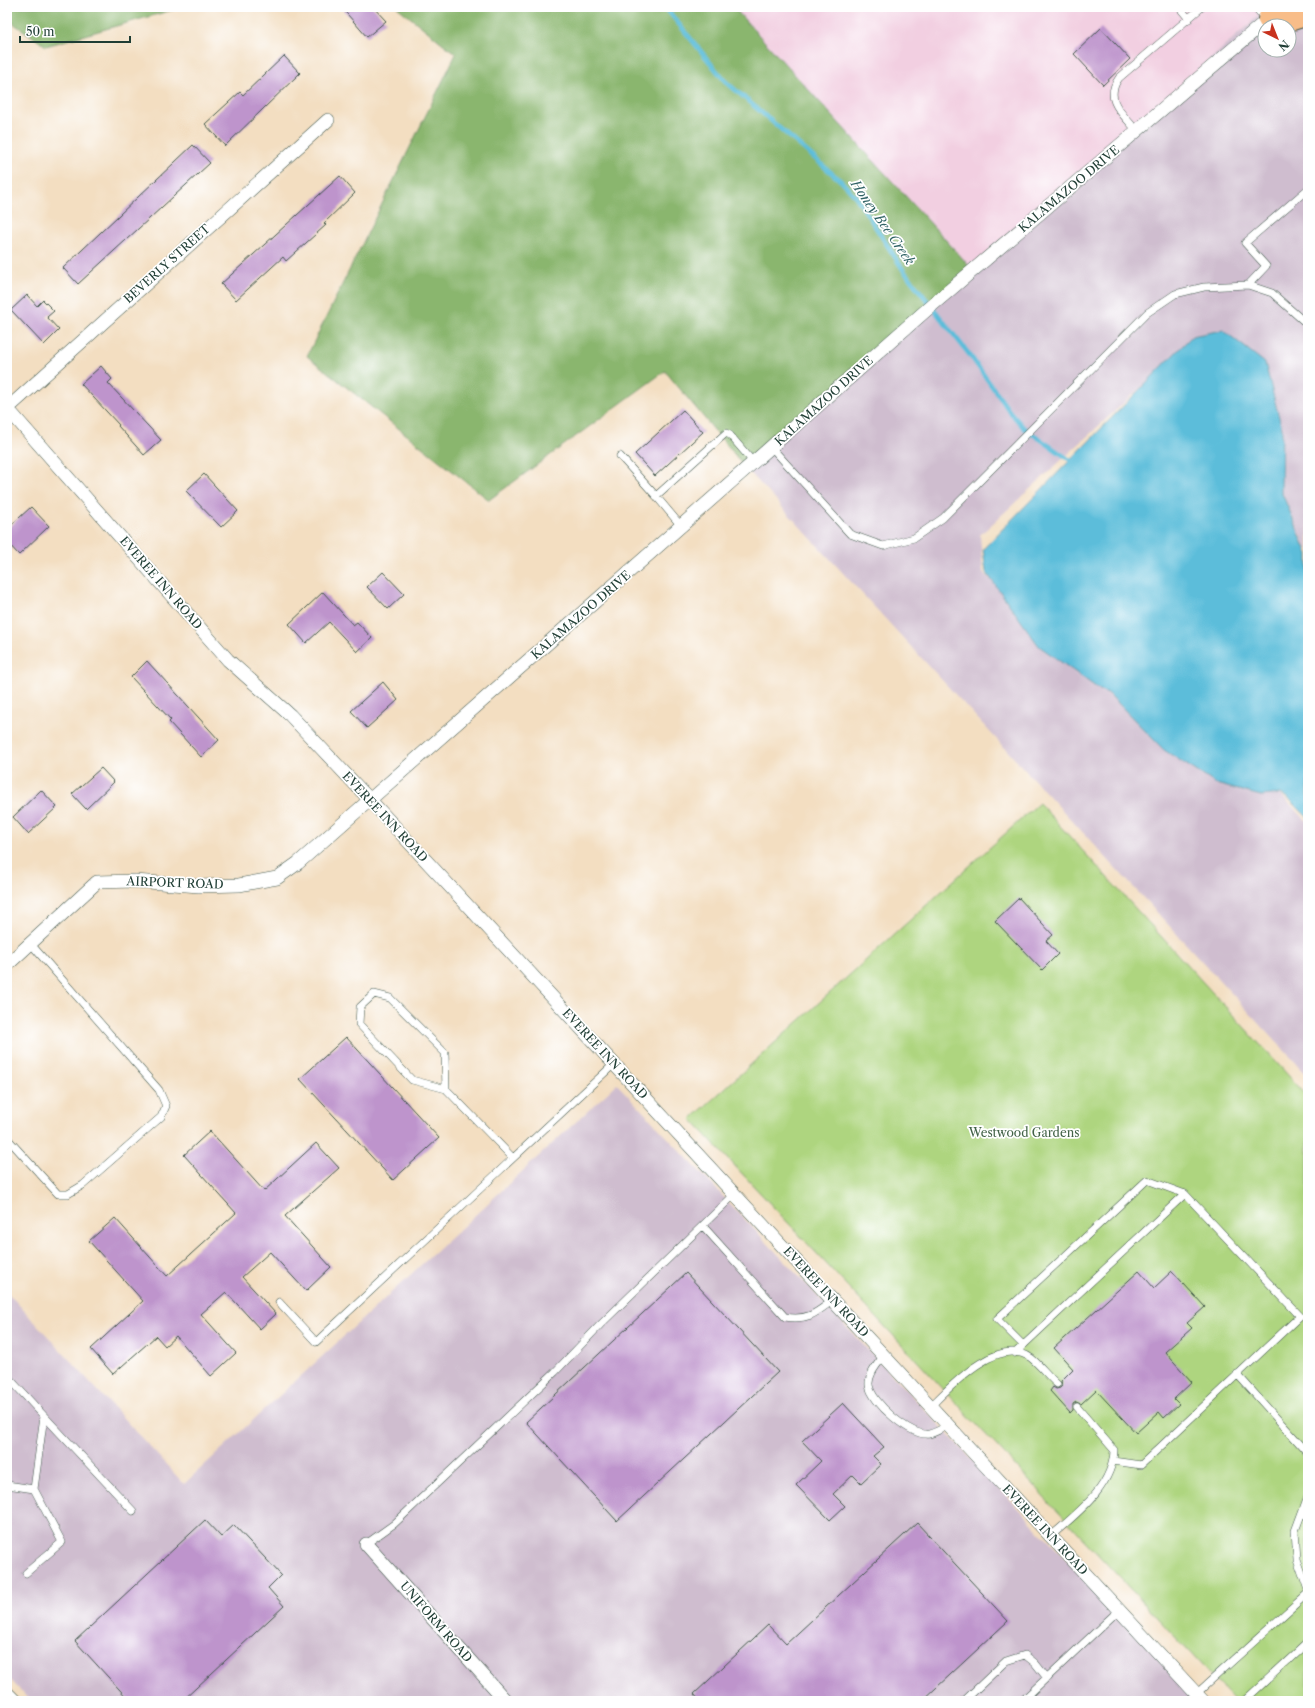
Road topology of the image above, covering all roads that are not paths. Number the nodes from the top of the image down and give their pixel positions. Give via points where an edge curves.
1 (1179, 7) edge
2 (1202, 7) edge
3 (1272, 10) edge
4 (1308, 14) edge
5 (1189, 19) junction
6 (328, 120) dead end
7 (1137, 131) junction
8 (1308, 189) edge
9 (1248, 285) junction
10 (1308, 325) edge
11 (7, 408) edge
12 (772, 448) junction
13 (620, 456) dead end
14 (754, 463) junction
15 (656, 496) junction
16 (682, 527) junction
17 (370, 800) junction
18 (30, 943) junction
19 (7, 965) edge
20 (614, 1064) junction
21 (446, 1089) junction
22 (7, 1138) edge
23 (513, 1158) junction
24 (735, 1194) junction
25 (1185, 1194) junction
26 (703, 1226) junction
27 (833, 1300) junction
28 (279, 1302) dead end
29 (1023, 1345) junction
30 (1015, 1353) junction
31 (884, 1355) junction
32 (1237, 1374) junction
33 (7, 1376) edge
34 (1057, 1384) dead end
35 (931, 1406) junction
36 (1077, 1407) dead end
37 (44, 1416) junction
38 (949, 1425) junction
39 (1308, 1453) edge
40 (1113, 1461) junction
41 (7, 1485) edge
42 (34, 1489) junction
43 (1308, 1496) edge
44 (133, 1511) dead end
45 (1051, 1536) junction
46 (366, 1544) joint
47 (26, 1573) dead end
48 (1308, 1590) edge
49 (1308, 1593) edge
50 (1119, 1610) junction
51 (1308, 1642) edge
52 (1047, 1678) junction
53 (7, 1693) edge
54 (1199, 1697) edge
55 (14, 1701) edge
56 (506, 1701) edge
57 (964, 1701) edge
58 (1022, 1701) edge
59 (1244, 1701) edge

1 - 5 lane
2 - 5 lane
3 - 4 highway via 1289,20
3 - 7 street, KALAMAZOO DRIVE
5 - 7 lane via 1119,78 1113,86 1115,103
6 - 11 street, BEVERLY STREET
7 - 12 street, KALAMAZOO DRIVE via 932,306
8 - 9 lane via 1245,243 1266,266
9 - 10 lane via 1272,293
9 - 12 lane via 1204,287 1175,294 1148,313 943,518 914,538 883,546 850,534
11 - 17 street, EVEREE INN ROAD via 228,660 290,715
12 - 14 street, KALAMAZOO DRIVE
13 - 15 lane
14 - 15 lane via 730,434 726,433
14 - 16 street, KALAMAZOO DRIVE
15 - 16 lane
16 - 17 street, KALAMAZOO DRIVE
17 - 18 street, AIRPORT ROAD via 298,863 277,878 231,885 199,886 166,882 97,882
17 - 20 street, EVEREE INN ROAD
18 - 19 street, AIRPORT ROAD
18 - 22 lane via 159,1090 166,1106 161,1117 83,1185 68,1194 58,1194
20 - 23 lane
20 - 24 street, EVEREE INN ROAD
21 - 21 lane via 412,1080 358,1024 360,1008 374,994 390,998 445,1053
21 - 23 lane
23 - 28 lane via 316,1342
24 - 26 lane
24 - 27 street, EVEREE INN ROAD
25 - 29 lane
25 - 29 lane via 1147,1180 997,1319
25 - 32 lane via 1300,1316
26 - 27 lane via 785,1317 798,1319 812,1315
26 - 46 lane via 555,1372 394,1524
27 - 31 street, EVEREE INN ROAD
29 - 30 lane
30 - 34 lane via 1030,1358
30 - 35 lane via 990,1358 962,1374
31 - 35 street, EVEREE INN ROAD
31 - 38 lane via 871,1375 869,1386 874,1396 900,1424 914,1432 928,1434
32 - 39 lane
32 - 40 lane via 1141,1465
33 - 37 lane
35 - 38 street, EVEREE INN ROAD
36 - 40 lane via 1114,1450
37 - 42 lane
37 - 44 lane
38 - 45 street, EVEREE INN ROAD
40 - 45 lane via 1093,1498
41 - 42 lane
42 - 47 lane via 62,1542
43 - 48 lane via 1295,1532 1297,1559
45 - 50 street, EVEREE INN ROAD
46 - 56 street, UNIFORM ROAD
49 - 54 lane
50 - 52 lane
50 - 54 street, EVEREE INN ROAD
51 - 59 lane
52 - 57 lane via 1025,1655 1006,1661
52 - 58 lane
53 - 55 street

